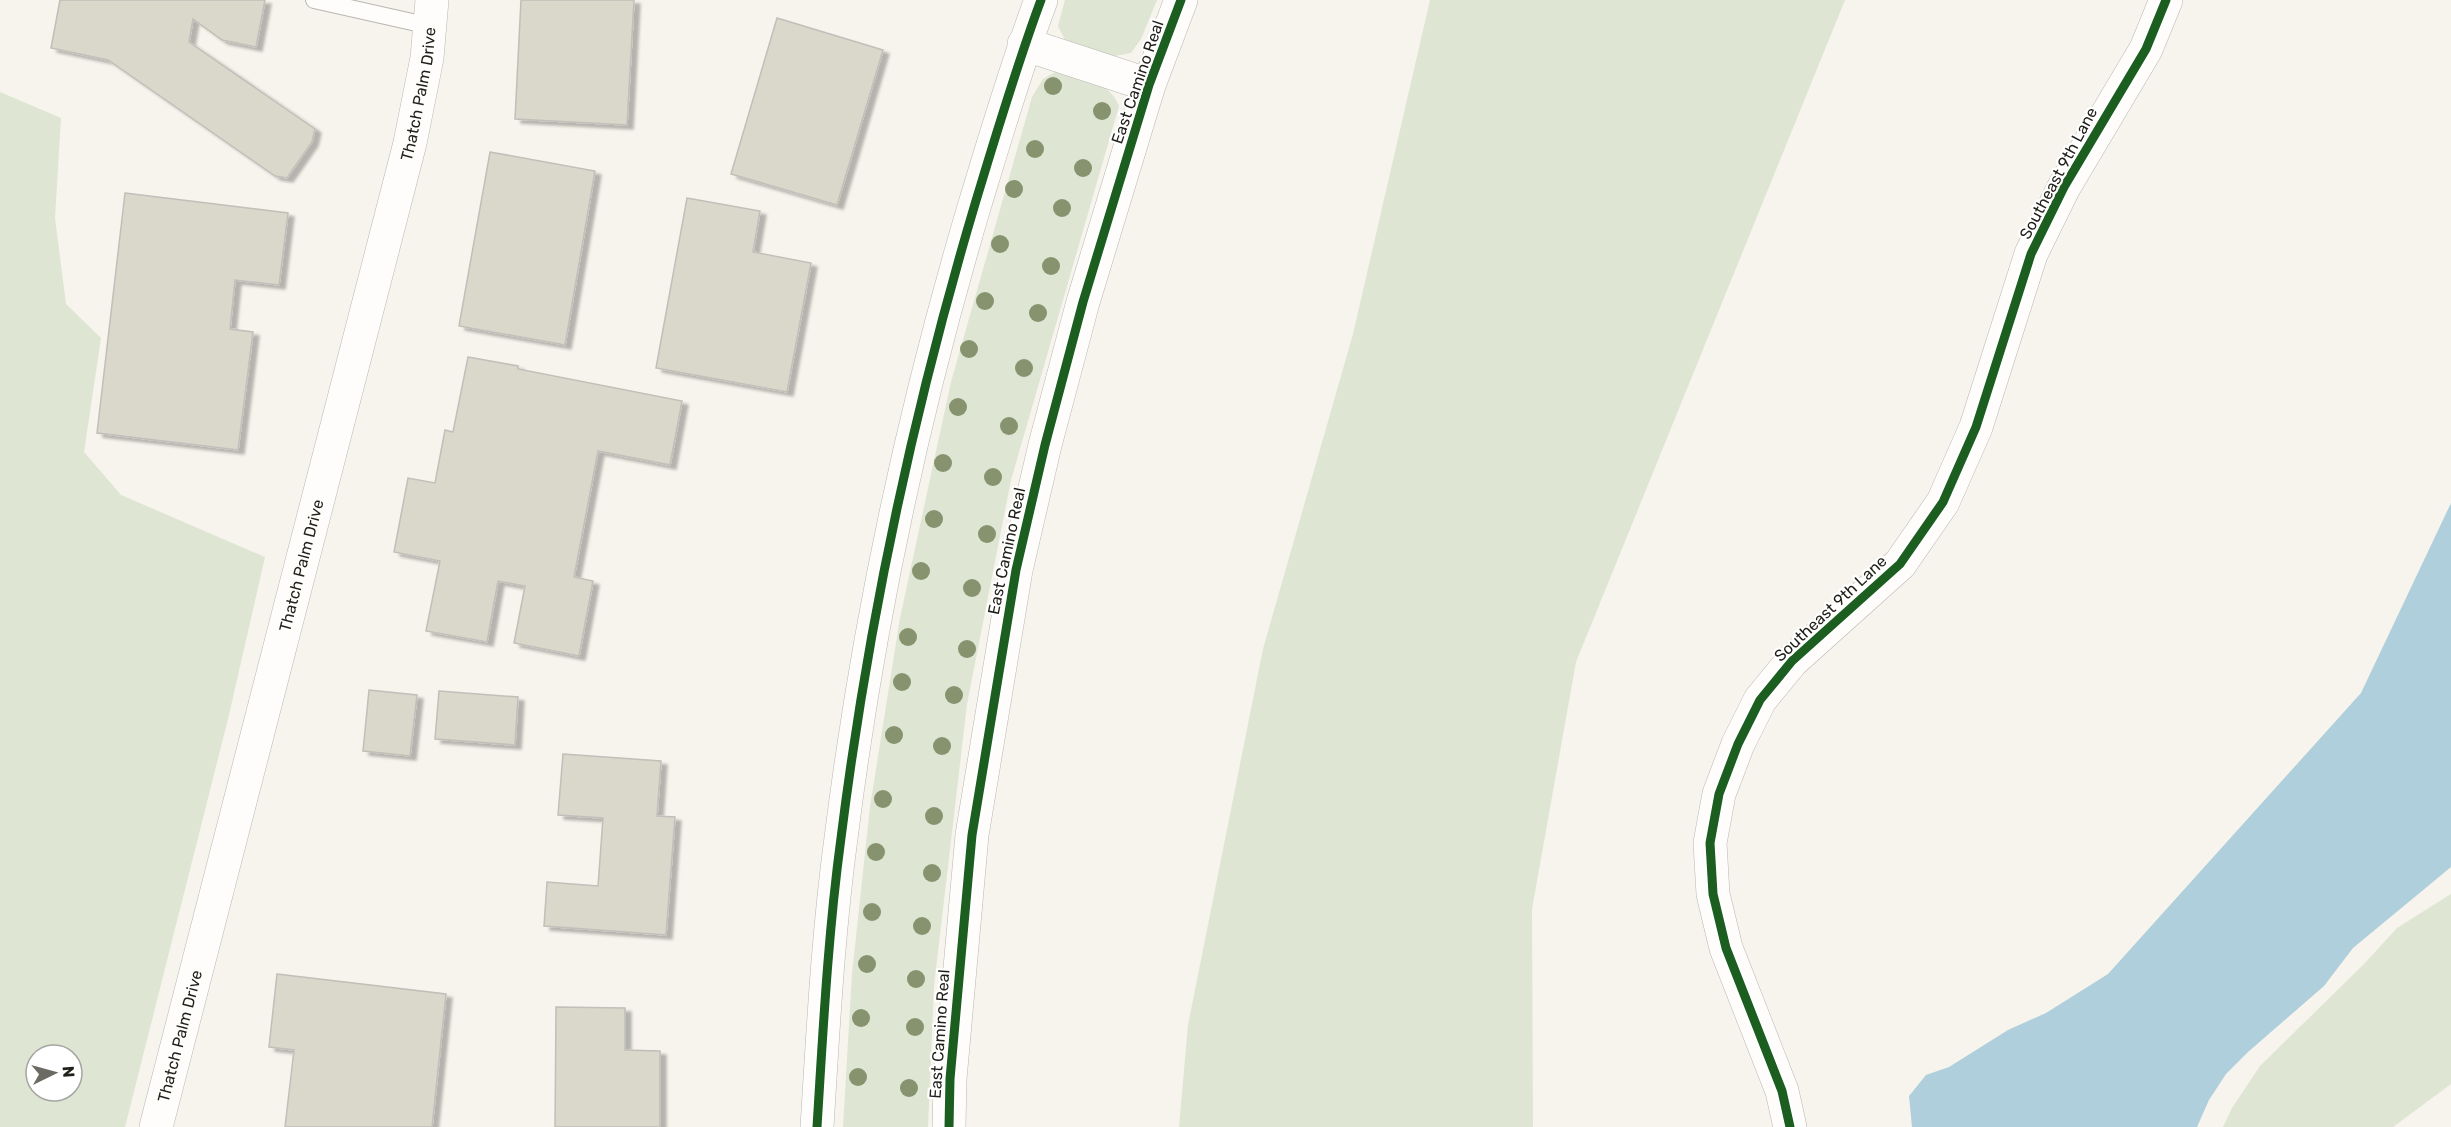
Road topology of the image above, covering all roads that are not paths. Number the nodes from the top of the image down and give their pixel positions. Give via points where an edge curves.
1 (314, 0) edge
2 (1041, 0) edge
3 (1181, 0) edge
4 (2166, 0) edge
5 (431, 13) edge
6 (1024, 44) junction
7 (1149, 85) junction
8 (156, 1127) edge
9 (817, 1127) edge
10 (949, 1127) edge
11 (1790, 1127) edge

1 - 5 lane
2 - 6 street
3 - 7 street, East Camino Real
4 - 11 street, Southeast 9th Lane via 2146,49 2064,187 2031,254 1976,427 1942,502 1900,564 1792,661 1760,700 1719,794 1710,843 1713,894 1726,948 1782,1091
5 - 8 street, Thatch Palm Drive via 427,58 410,143
6 - 7 street
6 - 9 street via 955,273 897,500 840,840
7 - 10 street, East Camino Real via 1083,302 1016,570 972,835

